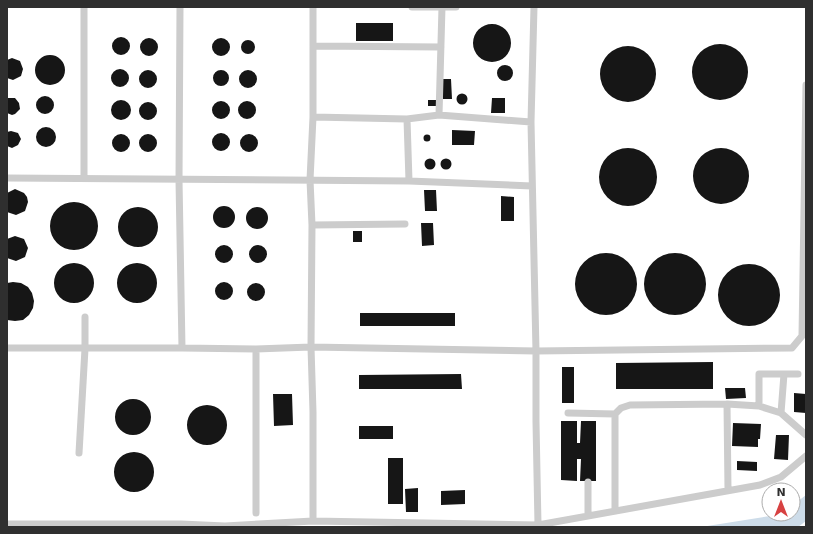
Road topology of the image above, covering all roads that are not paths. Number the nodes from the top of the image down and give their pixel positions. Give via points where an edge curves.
1 (84, 7) edge
2 (180, 7) edge
3 (313, 7) edge
4 (412, 7) edge
5 (442, 7) edge
6 (456, 7) edge
7 (534, 7) edge
8 (313, 46) junction
9 (441, 48) junction
10 (806, 85) edge
11 (440, 116) junction
12 (313, 117) junction
13 (407, 119) junction
14 (531, 122) junction
15 (7, 178) edge
16 (84, 178) junction
17 (179, 180) junction
18 (310, 180) junction
19 (409, 181) junction
20 (532, 186) junction
21 (405, 224) dead end
22 (312, 225) junction
23 (805, 267) edge
24 (85, 317) dead end
25 (311, 347) junction
26 (7, 348) edge
27 (182, 348) junction
28 (85, 349) junction
29 (256, 349) junction
30 (536, 351) junction
31 (784, 374) junction
32 (798, 374) dead end
33 (727, 404) junction
34 (759, 406) junction
35 (568, 413) dead end
36 (781, 413) junction
37 (615, 414) junction
38 (806, 435) edge
39 (79, 453) dead end
40 (806, 456) edge
41 (588, 482) dead end
42 (728, 490) junction
43 (615, 511) junction
44 (256, 513) dead end
45 (588, 516) junction
46 (313, 521) junction
47 (7, 524) edge
48 (538, 525) junction
49 (181, 526) edge

1 - 16 lane
2 - 17 lane
3 - 8 lane
4 - 5 lane
5 - 6 lane
5 - 9 lane
7 - 14 lane
8 - 9 lane
8 - 12 lane
9 - 11 lane
10 - 23 lane
11 - 13 lane
11 - 14 lane
12 - 13 lane
12 - 18 lane
13 - 19 lane
14 - 20 lane
15 - 16 lane
16 - 17 lane
17 - 18 lane
17 - 27 lane
18 - 19 lane
18 - 22 lane
19 - 20 lane
20 - 30 lane
21 - 22 lane
22 - 25 lane
23 - 30 lane via 802,336 792,348
24 - 28 lane
25 - 29 lane
25 - 30 lane
25 - 46 lane
26 - 28 lane
27 - 28 lane
27 - 29 lane
28 - 39 lane
29 - 44 lane
30 - 48 lane
31 - 32 lane
31 - 34 lane via 759,374
31 - 36 lane
33 - 34 lane
33 - 37 lane via 630,405 621,408
33 - 42 lane
34 - 36 lane
35 - 37 lane
36 - 38 lane
37 - 43 lane
40 - 42 lane via 781,477 760,485
41 - 45 lane
42 - 43 lane
43 - 45 lane
45 - 48 lane
46 - 48 lane
46 - 49 lane
47 - 49 lane

